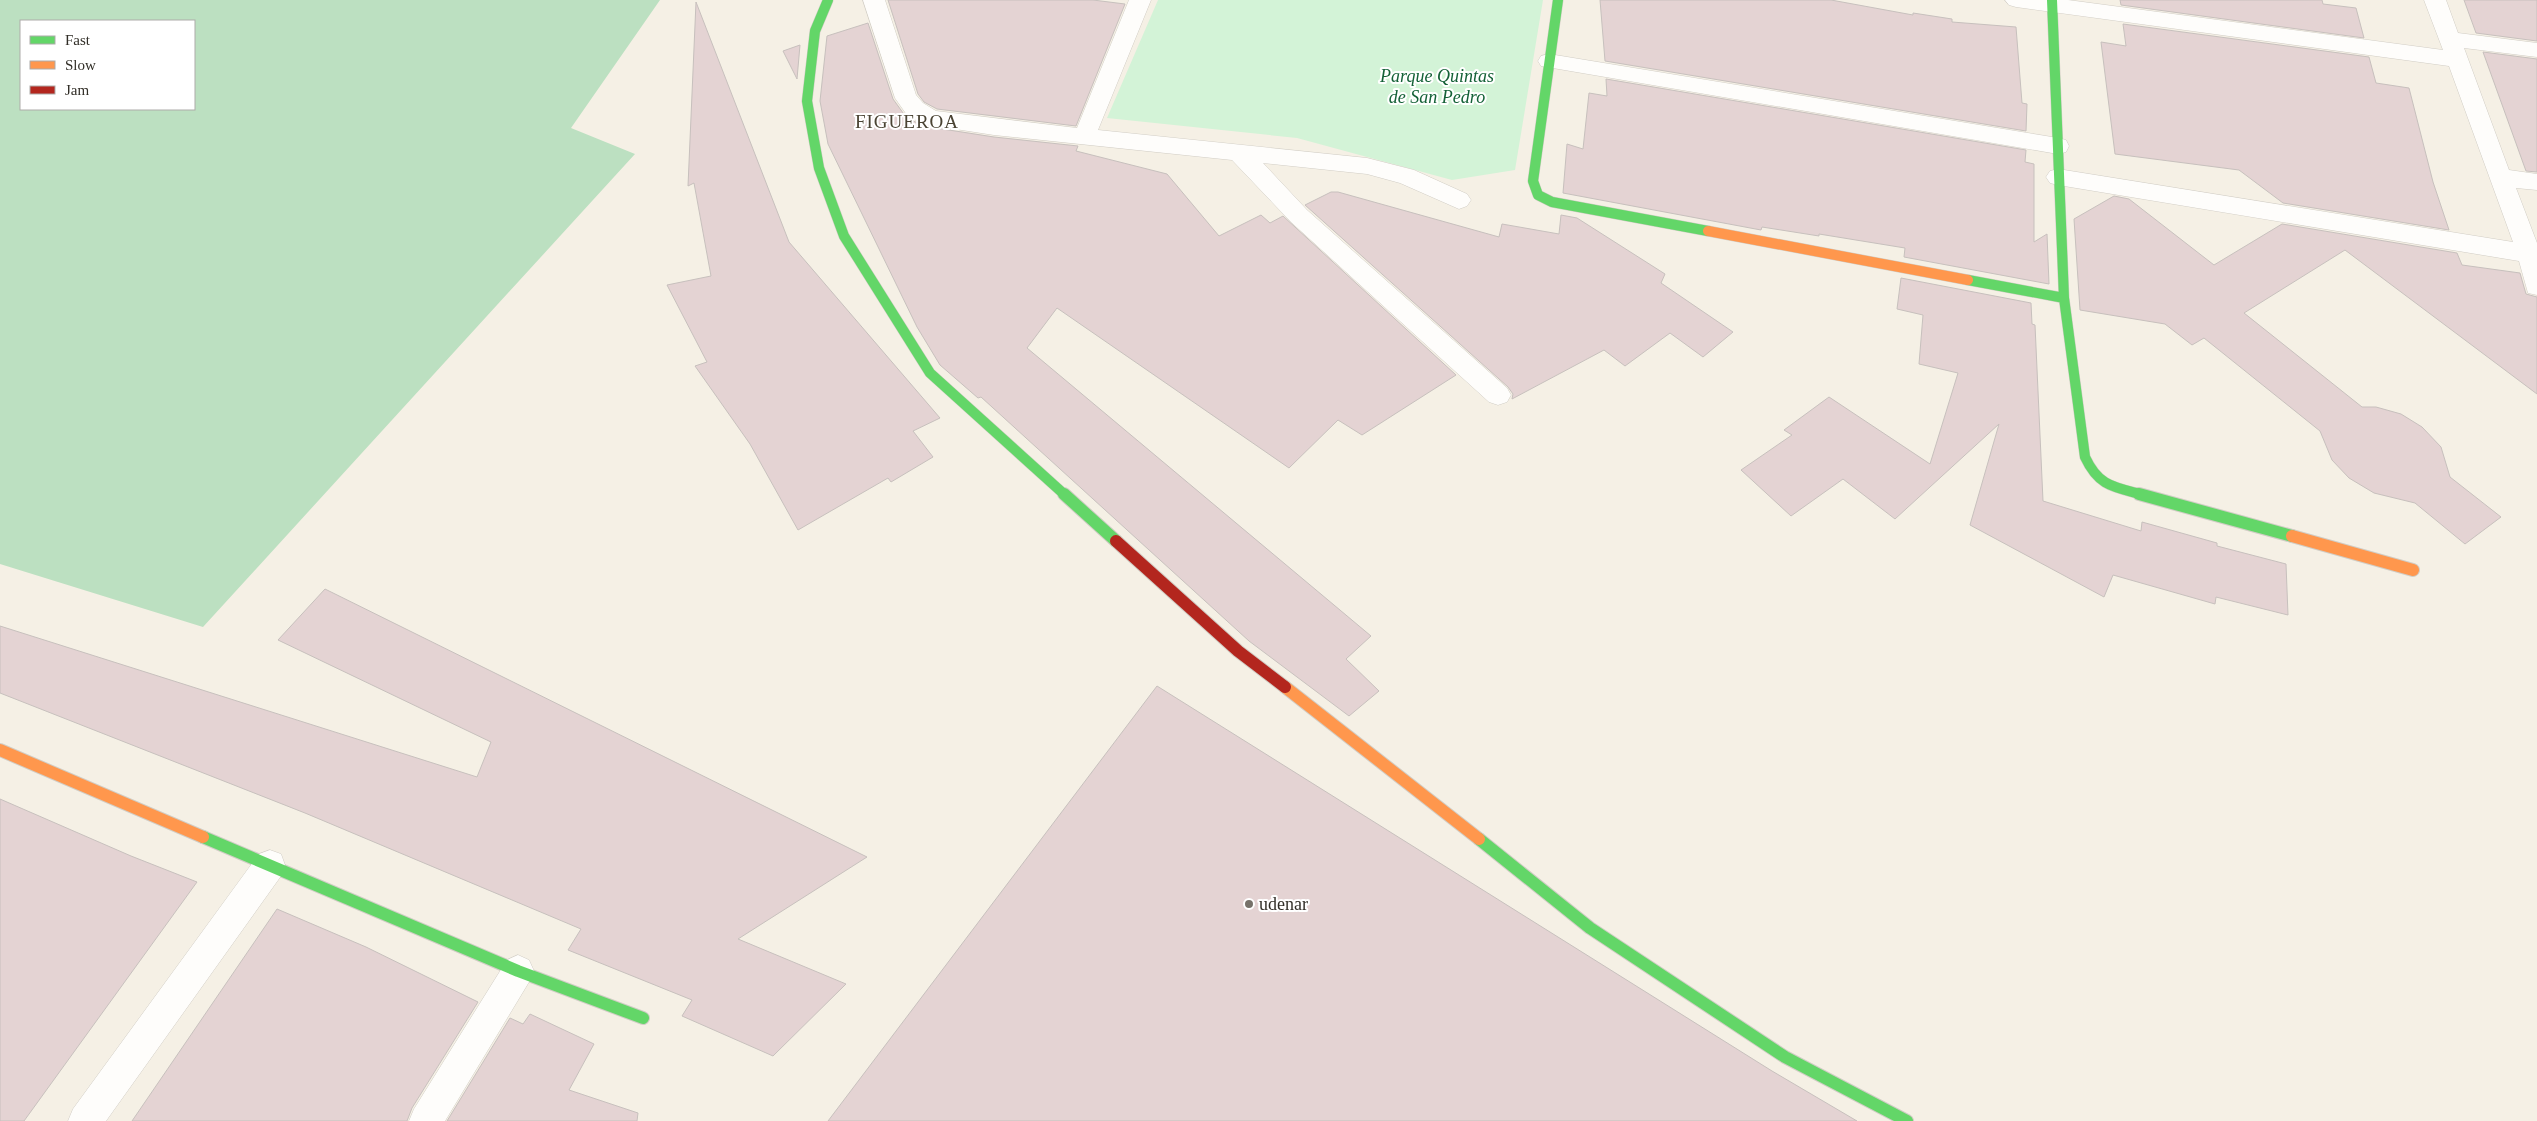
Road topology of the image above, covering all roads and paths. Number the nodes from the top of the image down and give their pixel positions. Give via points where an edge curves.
1 (828, 0) edge
2 (874, 0) edge
3 (1140, 0) edge
4 (1558, 0) edge
5 (2016, 0) edge
6 (2436, 0) edge
7 (2052, 3) edge
8 (2454, 50) junction
9 (2537, 50) edge
10 (1549, 61) junction
11 (1085, 135) junction
12 (2058, 146) junction
13 (1238, 152) junction
14 (2058, 177) junction
15 (2500, 177) junction
16 (2537, 182) edge
17 (1459, 200) dead end
18 (2529, 254) junction
19 (2537, 286) edge
20 (2064, 298) junction
21 (1498, 395) dead end
22 (2412, 570) dead end
23 (0, 750) edge
24 (270, 865) junction
25 (518, 971) junction
26 (643, 1018) dead end
27 (84, 1121) edge
28 (426, 1121) edge
29 (1907, 1121) edge

1 - 29 street via 815,31 808,101 819,168 844,236 930,373 1238,651 1590,928 1784,1056
2 - 11 street via 906,98 915,109 931,118
3 - 11 street
4 - 10 street
5 - 7 street
6 - 8 street
7 - 8 street
7 - 12 street
8 - 9 street
8 - 15 street
10 - 12 street
10 - 20 street via 1533,181 1538,194 1552,202
11 - 13 street
12 - 14 street
13 - 17 street via 1366,166 1406,176
13 - 21 street via 1300,216
14 - 18 street
14 - 20 street
15 - 16 street
15 - 18 street
18 - 19 street
20 - 22 street via 2085,458 2093,474 2111,486
23 - 24 street
24 - 25 street
24 - 27 street
25 - 26 street
25 - 28 street

